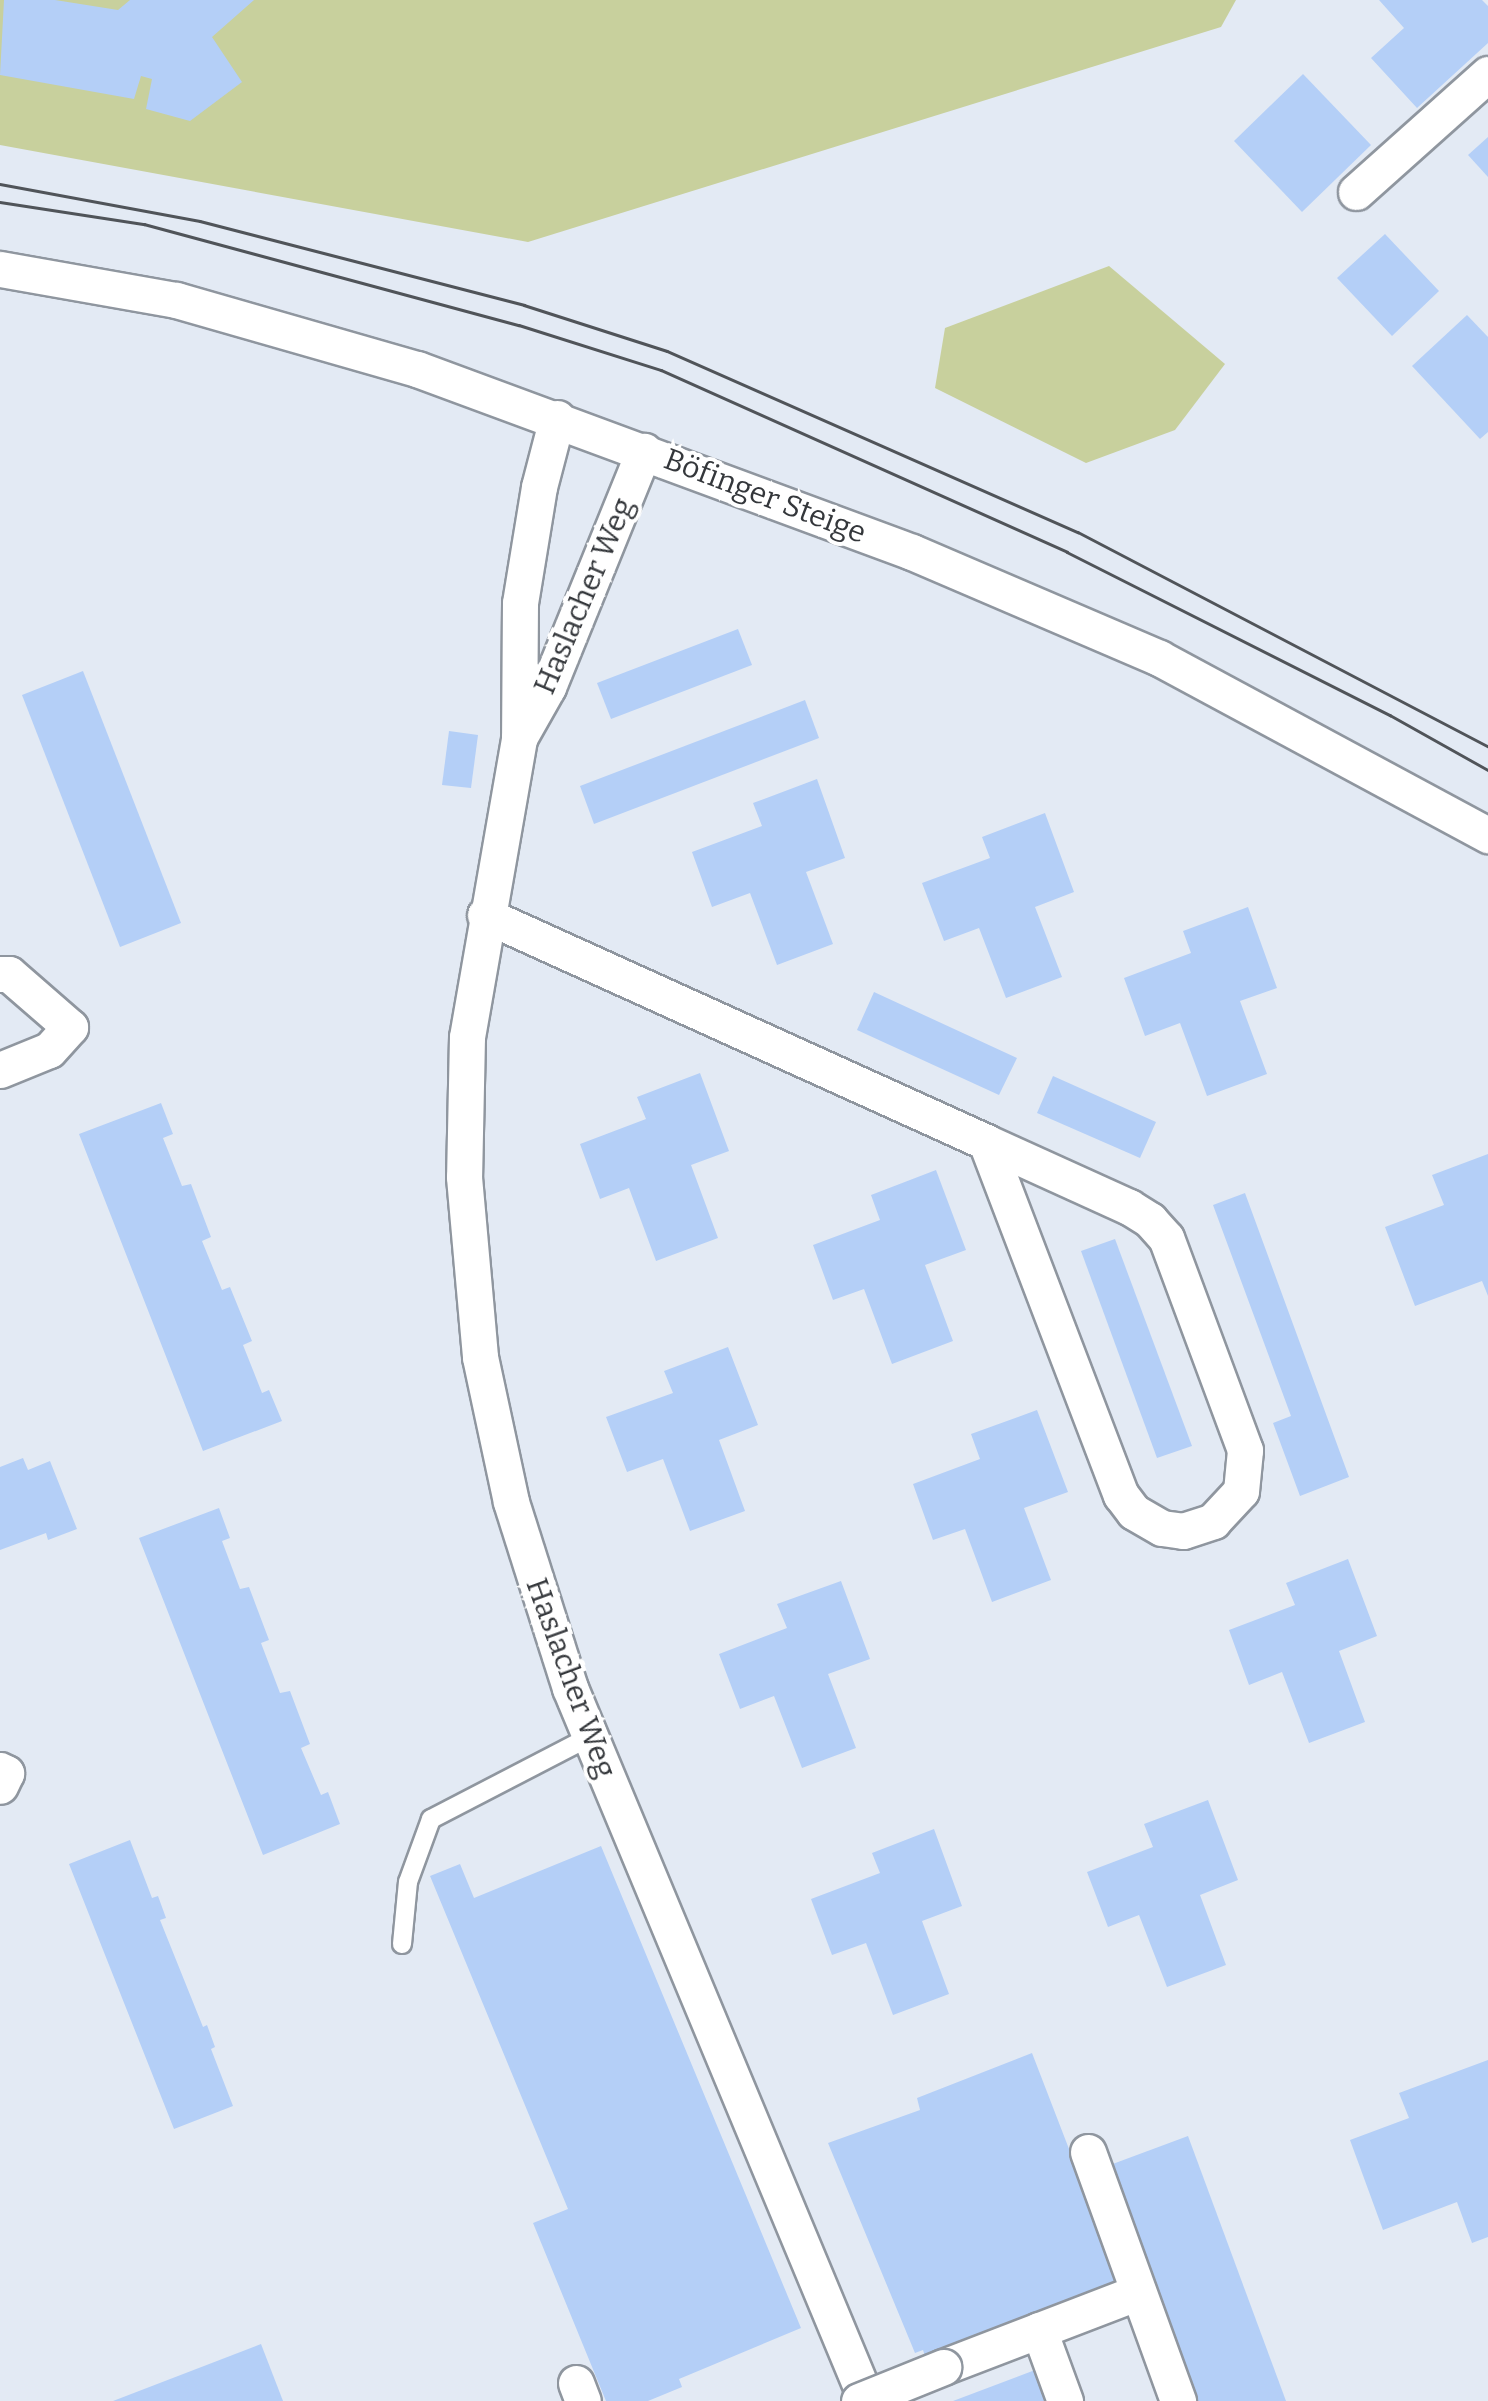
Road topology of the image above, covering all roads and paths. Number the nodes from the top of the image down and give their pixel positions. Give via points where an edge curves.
1 (1488, 74) edge
2 (1356, 192) dead end
3 (0, 269) edge
4 (557, 418) junction
5 (644, 451) junction
6 (519, 739) junction
7 (1488, 834) edge
8 (485, 915) junction
9 (0, 974) edge
10 (0, 1070) edge
11 (986, 1142) junction
12 (589, 1736) junction
13 (0, 1770) edge
14 (0, 1786) edge
15 (402, 1944) dead end
16 (1088, 2152) dead end
17 (1138, 2292) junction
18 (1039, 2330) junction
19 (859, 2401) edge
20 (867, 2401) edge
21 (1065, 2401) edge
22 (1178, 2401) edge

1 - 2 street
3 - 4 street, Böfinger Steige via 176,300
4 - 5 street, Böfinger Steige
4 - 6 street, Haslacher Weg via 520,603
5 - 6 street, Haslacher Weg via 555,670
5 - 7 street, Böfinger Steige via 912,552 1159,658
6 - 8 street, Haslacher Weg
8 - 11 street
8 - 12 street, Haslacher Weg via 470,1010 464,1132 475,1318 511,1502
9 - 10 street via 10,974 70,1027 49,1050
11 - 11 street via 1122,1495 1134,1512 1162,1528 1183,1531 1213,1522 1240,1491 1245,1450 1166,1238 1129,1207
12 - 15 lane via 430,1819 408,1882
12 - 20 street, Haslacher Weg
13 - 14 street via 6,1772
16 - 17 street
17 - 18 street
17 - 22 street
18 - 19 street, bridge
18 - 21 street

